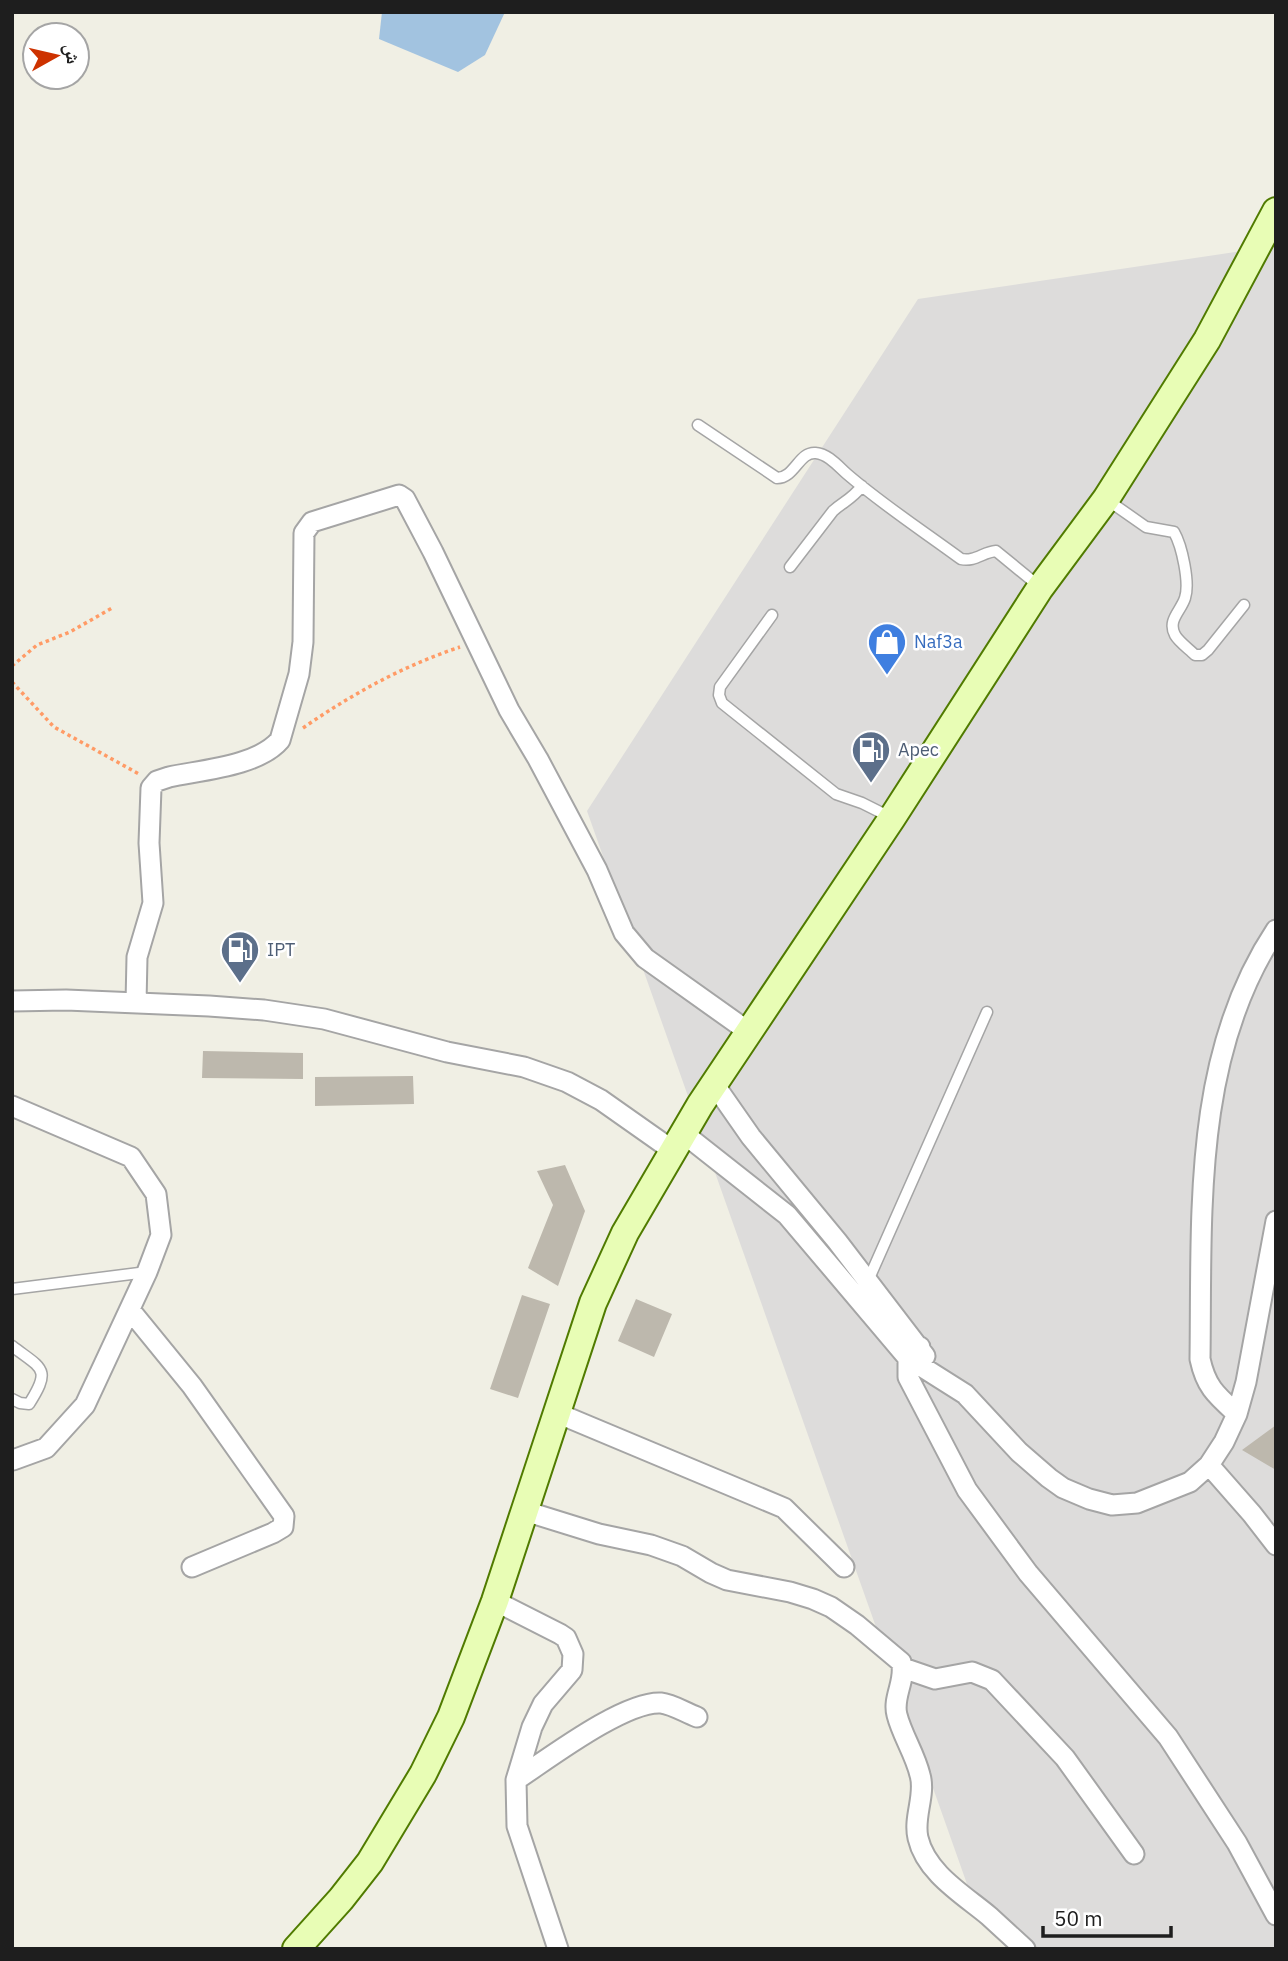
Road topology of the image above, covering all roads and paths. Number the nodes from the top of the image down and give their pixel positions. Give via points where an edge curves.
1 (1276, 211) edge
2 (698, 425) dead end
3 (862, 486) junction
4 (1106, 499) junction
5 (790, 567) dead end
6 (1040, 588) junction
7 (1244, 606) dead end
8 (112, 608) dead end
9 (772, 615) dead end
10 (475, 642) junction
11 (12, 666) edge
12 (12, 682) edge
13 (280, 740) junction
14 (153, 785) junction
15 (892, 818) junction
16 (1276, 930) edge
17 (12, 1001) edge
18 (136, 1003) junction
19 (987, 1012) dead end
20 (749, 1032) junction
21 (714, 1084) junction
22 (12, 1106) edge
23 (678, 1141) junction
24 (1276, 1221) edge
25 (837, 1241) junction
26 (822, 1255) junction
27 (147, 1272) junction
28 (12, 1289) edge
29 (863, 1289) junction
30 (130, 1310) junction
31 (12, 1346) edge
32 (914, 1352) junction
33 (12, 1399) edge
34 (556, 1413) junction
35 (1237, 1413) junction
36 (13, 1460) edge
37 (1209, 1465) junction
38 (524, 1511) junction
39 (1276, 1545) edge
40 (192, 1567) dead end
41 (844, 1567) dead end
42 (495, 1601) junction
43 (903, 1668) junction
44 (697, 1717) dead end
45 (516, 1780) junction
46 (1134, 1854) dead end
47 (1276, 1915) edge
48 (296, 1949) edge
49 (558, 1949) edge
50 (1025, 1949) edge

1 - 4 main road via 1217,324
2 - 3 lane via 777,478 788,475 814,452 827,456
3 - 5 lane via 833,512
3 - 6 lane via 961,559 969,561 996,551
4 - 6 main road
4 - 7 lane via 1146,527 1174,532 1179,540 1186,587 1172,625 1175,635 1195,655 1208,650
6 - 15 main road
8 - 11 path via 37,645
9 - 15 lane via 720,687 722,703 836,794
10 - 13 path via 420,660 380,680
10 - 13 street via 402,496 312,522 304,533 299,674
10 - 20 street via 632,945
12 - 14 path via 54,727
13 - 14 street via 256,758 169,777
14 - 18 street via 149,843 153,903 137,957
15 - 20 main road
16 - 35 street via 1260,954 1229,1031 1206,1136 1200,1359 1209,1386
17 - 18 street
18 - 23 street via 264,1010 324,1019 524,1067 567,1082
19 - 29 lane
20 - 21 main road
21 - 23 main road
21 - 25 street via 751,1137
22 - 27 street via 131,1157 156,1194 161,1235
23 - 26 street via 787,1215
23 - 34 main road via 625,1233 593,1303
24 - 35 street
25 - 26 street
25 - 29 street
26 - 29 street
27 - 28 lane
27 - 30 street
29 - 32 street
30 - 36 street via 85,1405 46,1448
30 - 40 street via 192,1386 284,1516 284,1527
31 - 33 lane via 36,1364 43,1378 29,1404
32 - 37 street via 974,1403 1049,1478 1089,1499 1112,1505 1137,1503 1190,1482
32 - 47 street via 906,1367 912,1389 967,1490 1020,1563 1168,1738 1224,1822
34 - 38 main road
34 - 41 street via 784,1508
35 - 37 street
37 - 39 street
38 - 42 main road
38 - 43 street via 652,1545 726,1580 813,1599 857,1625
42 - 45 street via 566,1638 573,1654 572,1670 543,1704 532,1727
42 - 48 main road via 451,1717 396,1820 363,1871
43 - 46 street via 935,1679 972,1672 992,1680 1065,1758
43 - 50 street via 896,1706 922,1783 916,1826 919,1842 940,1875
44 - 45 street via 662,1703 634,1708
45 - 49 street via 517,1826

